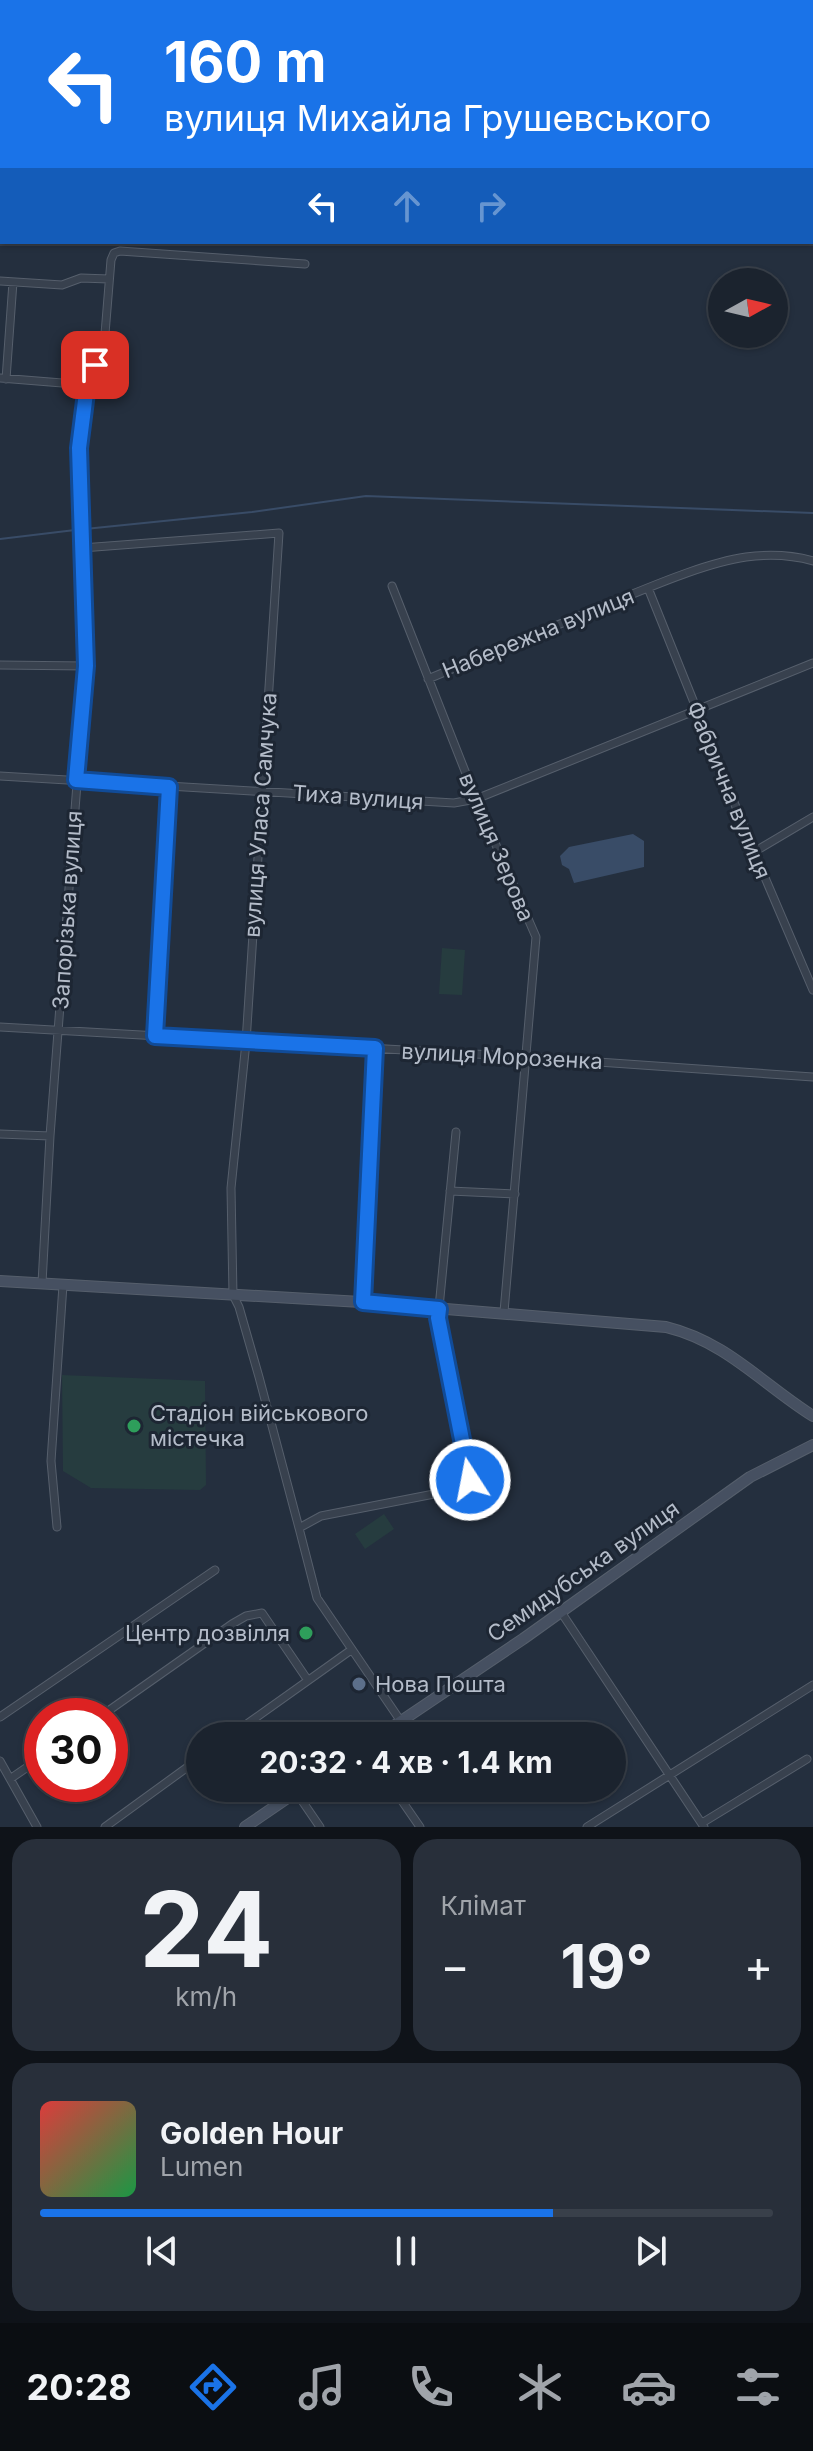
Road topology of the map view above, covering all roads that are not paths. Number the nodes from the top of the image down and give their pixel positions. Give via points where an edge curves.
1 (305, 264) dead end
2 (109, 279) junction
3 (0, 281) edge
4 (13, 282) junction
5 (3, 378) edge
6 (87, 385) junction
7 (82, 548) junction
8 (813, 561) edge
9 (392, 586) dead end
10 (648, 588) junction
11 (813, 663) edge
12 (0, 665) edge
13 (86, 666) junction
14 (428, 679) junction
15 (695, 709) junction
16 (0, 776) edge
17 (76, 780) junction
18 (169, 787) junction
19 (261, 791) junction
20 (476, 799) junction
21 (813, 817) edge
22 (754, 852) junction
23 (813, 990) edge
24 (0, 1027) edge
25 (58, 1031) junction
26 (155, 1036) junction
27 (246, 1042) junction
28 (375, 1048) junction
29 (526, 1057) junction
30 (813, 1077) edge
31 (456, 1132) dead end
32 (0, 1134) edge
33 (50, 1136) junction
34 (450, 1191) junction
35 (515, 1194) junction
36 (0, 1281) edge
37 (42, 1283) junction
38 (63, 1285) junction
39 (233, 1295) junction
40 (363, 1302) junction
41 (439, 1309) junction
42 (504, 1312) junction
43 (812, 1416) edge
44 (810, 1448) edge
45 (57, 1527) dead end
46 (299, 1528) junction
47 (215, 1570) dead end
48 (561, 1612) junction
49 (351, 1650) junction
50 (307, 1679) junction
51 (813, 1685) edge
52 (127, 1698) edge
53 (0, 1717) edge
54 (400, 1720) junction
55 (249, 1722) edge
56 (397, 1722) edge
57 (807, 1759) dead end
58 (0, 1761) edge
59 (186, 1768) edge
60 (24, 1769) edge
61 (669, 1775) junction
62 (10, 1779) junction
63 (281, 1802) edge
64 (306, 1802) edge
65 (403, 1802) edge
66 (703, 1825) edge
67 (37, 1827) edge
68 (105, 1827) edge
69 (245, 1827) edge
70 (320, 1827) edge
71 (420, 1827) edge
72 (587, 1827) edge

1 - 2 street, Запорізька вулиця via 120,251 112,256
2 - 4 street via 81,278 62,285
2 - 6 street, Запорізька вулиця via 104,346
3 - 4 street
4 - 5 street
5 - 6 street
6 - 7 street, Запорізька вулиця via 79,448
7 - 13 street, Запорізька вулиця
7 - 19 street, вулиця Уласа Самчука via 279,533
8 - 10 street, Набережна вулиця via 746,557
9 - 14 street, вулиця Зерова
10 - 14 street, Набережна вулиця
10 - 15 street, Фабрична вулиця
11 - 15 street, Тиха вулиця
12 - 13 street
13 - 17 street, Запорізька вулиця
14 - 20 street, вулиця Зерова
15 - 20 street, Тиха вулиця
15 - 22 street, Фабрична вулиця
16 - 17 street, Тиха вулиця
17 - 18 street, Тиха вулиця
17 - 25 street, Запорізька вулиця
18 - 19 street, Тиха вулиця
18 - 26 street
19 - 20 street, Тиха вулиця via 454,803
19 - 27 street, вулиця Уласа Самчука
20 - 29 street, вулиця Зерова via 536,937
21 - 22 street
22 - 23 street, Фабрична вулиця
24 - 25 street, вулиця Морозенка
25 - 26 street, вулиця Морозенка
25 - 33 street, Запорізька вулиця
26 - 27 street, вулиця Морозенка
27 - 28 street, вулиця Морозенка
27 - 39 street, вулиця Уласа Самчука via 231,1188
28 - 29 street, вулиця Морозенка
28 - 40 street
29 - 30 street, вулиця Морозенка
29 - 35 street, вулиця Зерова
31 - 34 street
32 - 33 street
33 - 37 street, Запорізька вулиця
34 - 35 street
34 - 41 street
35 - 42 street, вулиця Зерова
36 - 37 main road
37 - 38 main road
38 - 39 main road
38 - 45 street via 51,1461
39 - 40 main road
39 - 46 street, вулиця Уласа Самчука
40 - 41 main road
41 - 42 main road
41 - 46 street via 470,1480 434,1494 321,1516
42 - 43 main road via 690,1333 747,1366
44 - 48 main road, Семидубська вулиця via 750,1477
46 - 49 street, вулиця Уласа Самчука via 317,1598
47 - 53 street
48 - 54 main road, Семидубська вулиця
48 - 61 street
49 - 50 street
49 - 54 street, вулиця Уласа Самчука
50 - 52 street via 262,1613 232,1624
50 - 55 street
51 - 61 street
54 - 56 main road, Семидубська вулиця
57 - 66 street
58 - 62 street
59 - 68 street
60 - 62 street
61 - 66 street
61 - 72 street
62 - 67 street
63 - 69 main road
64 - 70 street
65 - 71 street

